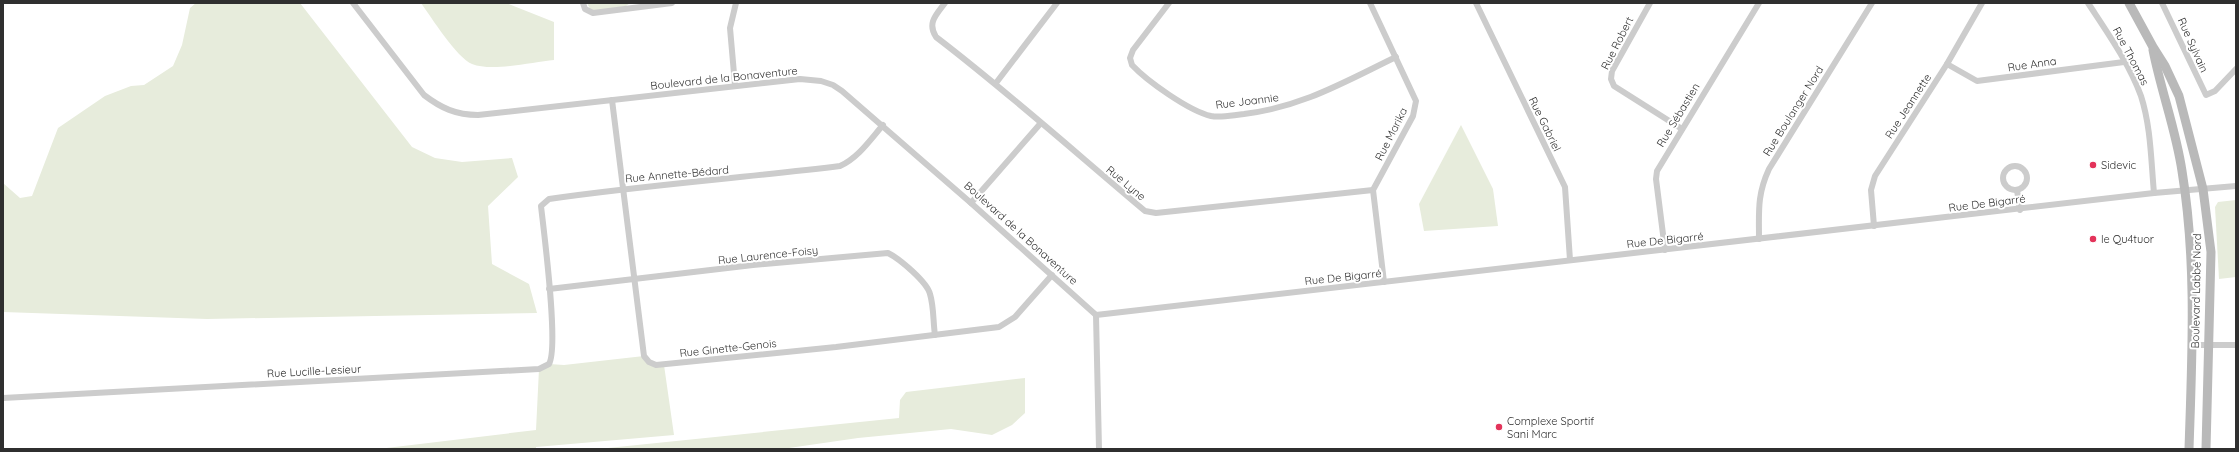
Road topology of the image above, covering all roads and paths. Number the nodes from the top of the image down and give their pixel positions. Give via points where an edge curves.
1 (353, 3) edge
2 (584, 3) edge
3 (672, 3) edge
4 (736, 3) edge
5 (945, 3) edge
6 (1057, 3) edge
7 (1169, 3) edge
8 (1370, 3) edge
9 (1476, 3) edge
10 (1650, 3) edge
11 (1759, 3) edge
12 (1872, 3) edge
13 (1982, 3) edge
14 (2088, 3) edge
15 (2129, 3) edge
16 (2162, 3) edge
17 (660, 4) edge
18 (2152, 47) junction
19 (1396, 57) junction
20 (2124, 62) junction
21 (1947, 64) junction
22 (2236, 69) edge
23 (996, 83) junction
24 (734, 85) junction
25 (612, 100) junction
26 (883, 124) junction
27 (1040, 124) junction
28 (1682, 129) junction
29 (2236, 186) edge
30 (625, 188) junction
31 (2203, 189) junction
32 (1373, 190) junction
33 (2017, 190) dead end
34 (2185, 191) junction
35 (2154, 193) junction
36 (972, 203) junction
37 (2020, 210) junction
38 (1874, 226) junction
39 (1759, 239) junction
40 (1665, 250) junction
41 (1570, 260) junction
42 (1052, 275) junction
43 (636, 279) junction
44 (1384, 282) junction
45 (549, 289) junction
46 (1096, 315) junction
47 (934, 335) junction
48 (2191, 345) junction
49 (2208, 345) junction
50 (2236, 345) edge
51 (3, 398) edge
52 (1099, 449) edge
53 (2189, 449) edge
54 (2206, 449) edge

1 - 25 street, Boulevard de la Bonaventure via 424,95 462,115
2 - 17 street via 585,9 593,13
3 - 17 street
4 - 24 street via 730,28
5 - 23 street, Rue Lyne via 934,17 932,30 936,37
6 - 23 street
7 - 19 street, Rue Joannie via 1133,50 1130,58 1132,66 1167,94 1209,115 1227,116 1289,106
8 - 19 street, Rue Marika
9 - 41 street, Rue Gabriel via 1565,187
10 - 28 street, Rue Robert via 1612,71 1611,79 1614,86
11 - 28 street, Rue Sébastien
12 - 39 street, Rue Boulanger Nord via 1769,169 1759,197
13 - 21 street, Rue Jeannette
14 - 20 street, Rue Thomas
15 - 18 main road, Boulevard Labbé Nord
16 - 22 street, Rue Sylvain via 2206,95 2215,91
18 - 31 main road, Boulevard Labbé Nord via 2166,66 2179,96
18 - 34 main road, Boulevard Labbé Nord via 2178,150
19 - 32 street, Rue Marika via 1414,95 1415,109
20 - 21 street, Rue Anna via 1977,81
20 - 35 street, Rue Thomas via 2141,97 2148,126
21 - 38 street, Rue Jeannette via 1875,176 1870,190
23 - 27 street, Rue Lyne
24 - 25 street, Boulevard de la Bonaventure
24 - 26 street, Boulevard de la Bonaventure via 800,79 822,81 842,91
25 - 30 street, Rue Ginette-Genois
26 - 30 street, Rue Annette-Bédard via 858,154 840,166 766,176
26 - 36 street, Boulevard de la Bonaventure
27 - 32 street, Rue Lyne via 1145,211 1156,213
27 - 36 street
28 - 40 street, Rue Sébastien via 1657,171
29 - 31 street, Rue De Bigarré
30 - 43 street, Rue Ginette-Genois
30 - 45 street, Rue Annette-Bédard via 549,199 544,202 541,206
31 - 34 street, Rue De Bigarré
31 - 49 main road, Boulevard Labbé Nord via 2211,252
32 - 44 street
33 - 37 street
34 - 35 street, Rue De Bigarré
34 - 48 main road, Boulevard Labbé Nord via 2193,292
35 - 37 street, Rue De Bigarré
36 - 42 street, Boulevard de la Bonaventure
37 - 38 street, Rue De Bigarré
38 - 39 street, Rue De Bigarré
39 - 40 street, Rue De Bigarré
40 - 41 street, Rue De Bigarré
41 - 44 street, Rue De Bigarré
42 - 46 street, Boulevard de la Bonaventure
42 - 47 street, Rue Ginette-Genois via 1008,323 999,327
43 - 45 street, Rue Laurence-Foisy
43 - 47 street, Rue Laurence-Foisy via 888,253 895,256 926,285 930,294
43 - 47 street, Rue Ginette-Genois via 644,356 656,365
44 - 46 street, Rue De Bigarré
45 - 51 street, Rue Lucille-Lesieur via 553,352 549,364 539,369
46 - 52 street
48 - 49 street
48 - 53 main road, Boulevard Labbé Nord
49 - 50 street
49 - 54 main road, Boulevard Labbé Nord

